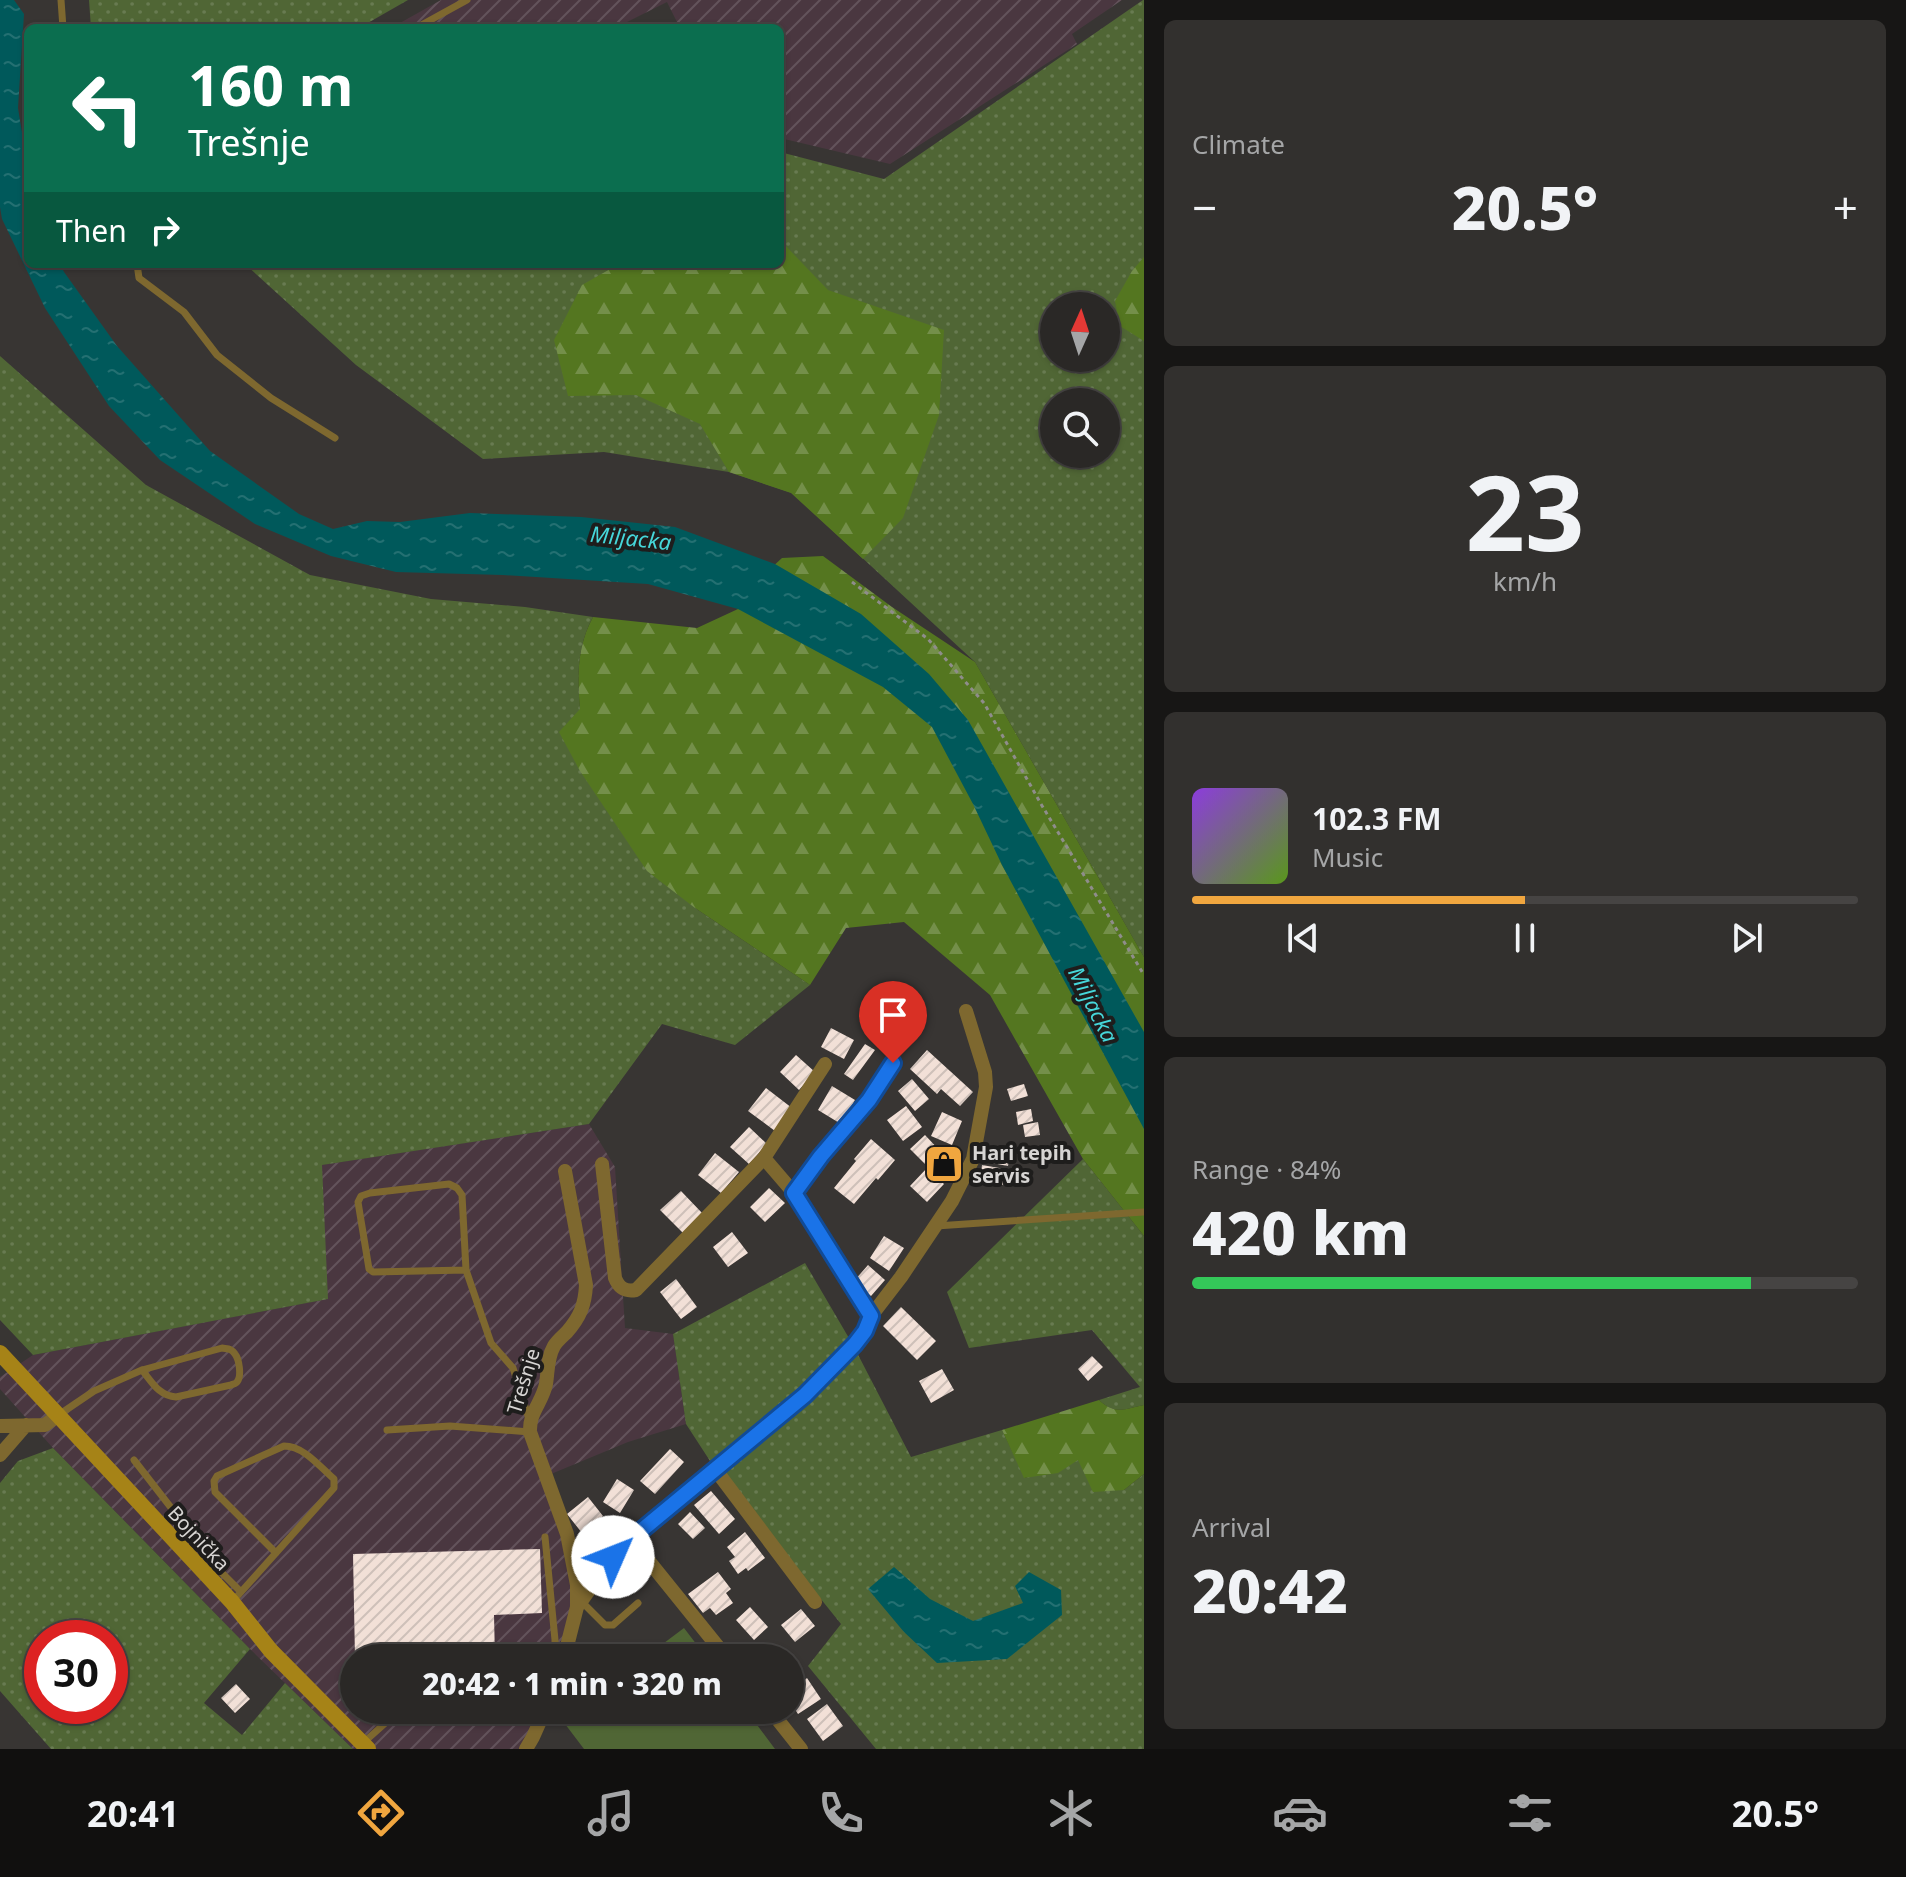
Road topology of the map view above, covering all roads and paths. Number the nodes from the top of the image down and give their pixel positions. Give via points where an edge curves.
1 (61, 0) edge
2 (467, 0) edge
3 (63, 24) edge
4 (423, 24) edge
5 (138, 268) edge
6 (335, 438) dead end
7 (852, 582) dead end
8 (1144, 975) edge
9 (966, 1011) dead end
10 (893, 1063) dead end
11 (825, 1064) dead end
12 (764, 1158) junction
13 (602, 1164) dead end
14 (565, 1171) dead end
15 (794, 1193) junction
16 (1144, 1212) edge
17 (934, 1227) junction
18 (466, 1270) junction
19 (871, 1316) junction
20 (0, 1353) edge
21 (142, 1370) junction
22 (58, 1415) junction
23 (26, 1425) junction
24 (0, 1426) edge
25 (530, 1426) junction
26 (387, 1430) dead end
27 (0, 1455) edge
28 (134, 1460) dead end
29 (715, 1469) junction
30 (545, 1537) dead end
31 (631, 1539) junction
32 (276, 1553) junction
33 (236, 1597) junction
34 (815, 1602) dead end
35 (638, 1603) dead end
36 (579, 1604) junction
37 (554, 1644) edge
38 (568, 1644) edge
39 (716, 1644) edge
40 (386, 1724) edge
41 (541, 1724) edge
42 (781, 1724) edge
43 (534, 1745) edge
44 (365, 1746) edge
45 (801, 1749) edge

1 - 3 lane
2 - 4 lane
5 - 6 lane via 139,278 184,312 217,355 271,398
7 - 8 path via 928,639 984,703
9 - 17 street, Trešnje via 985,1072 984,1103 973,1159
10 - 15 street
11 - 12 street
12 - 13 street via 630,1291 615,1278
12 - 15 street
14 - 25 street, Trešnje via 585,1300 575,1322 554,1346
15 - 19 street
16 - 17 lane
17 - 19 street, Trešnje
18 - 18 lane via 462,1195 457,1188 449,1184 361,1196 373,1272
18 - 25 lane via 491,1343 513,1368
19 - 29 street, Trešnje via 855,1344 805,1395
20 - 22 main road, Bojnička
21 - 21 lane via 222,1348 235,1353 240,1377 231,1385 176,1397 161,1393
21 - 22 lane via 94,1391
22 - 23 street via 45,1425
22 - 33 main road, Bojnička
23 - 24 street
23 - 27 street
25 - 26 lane
25 - 36 street, Trešnje via 567,1534
28 - 33 lane
29 - 31 street, Trešnje
29 - 34 street
30 - 37 lane
31 - 36 street, Trešnje
31 - 39 street
32 - 32 lane via 336,1484 292,1446 214,1481 215,1492
32 - 33 lane
33 - 44 main road, Bojnička via 271,1651
35 - 36 lane via 609,1626
36 - 38 street, Trešnje
40 - 44 lane
41 - 43 street
42 - 45 street

